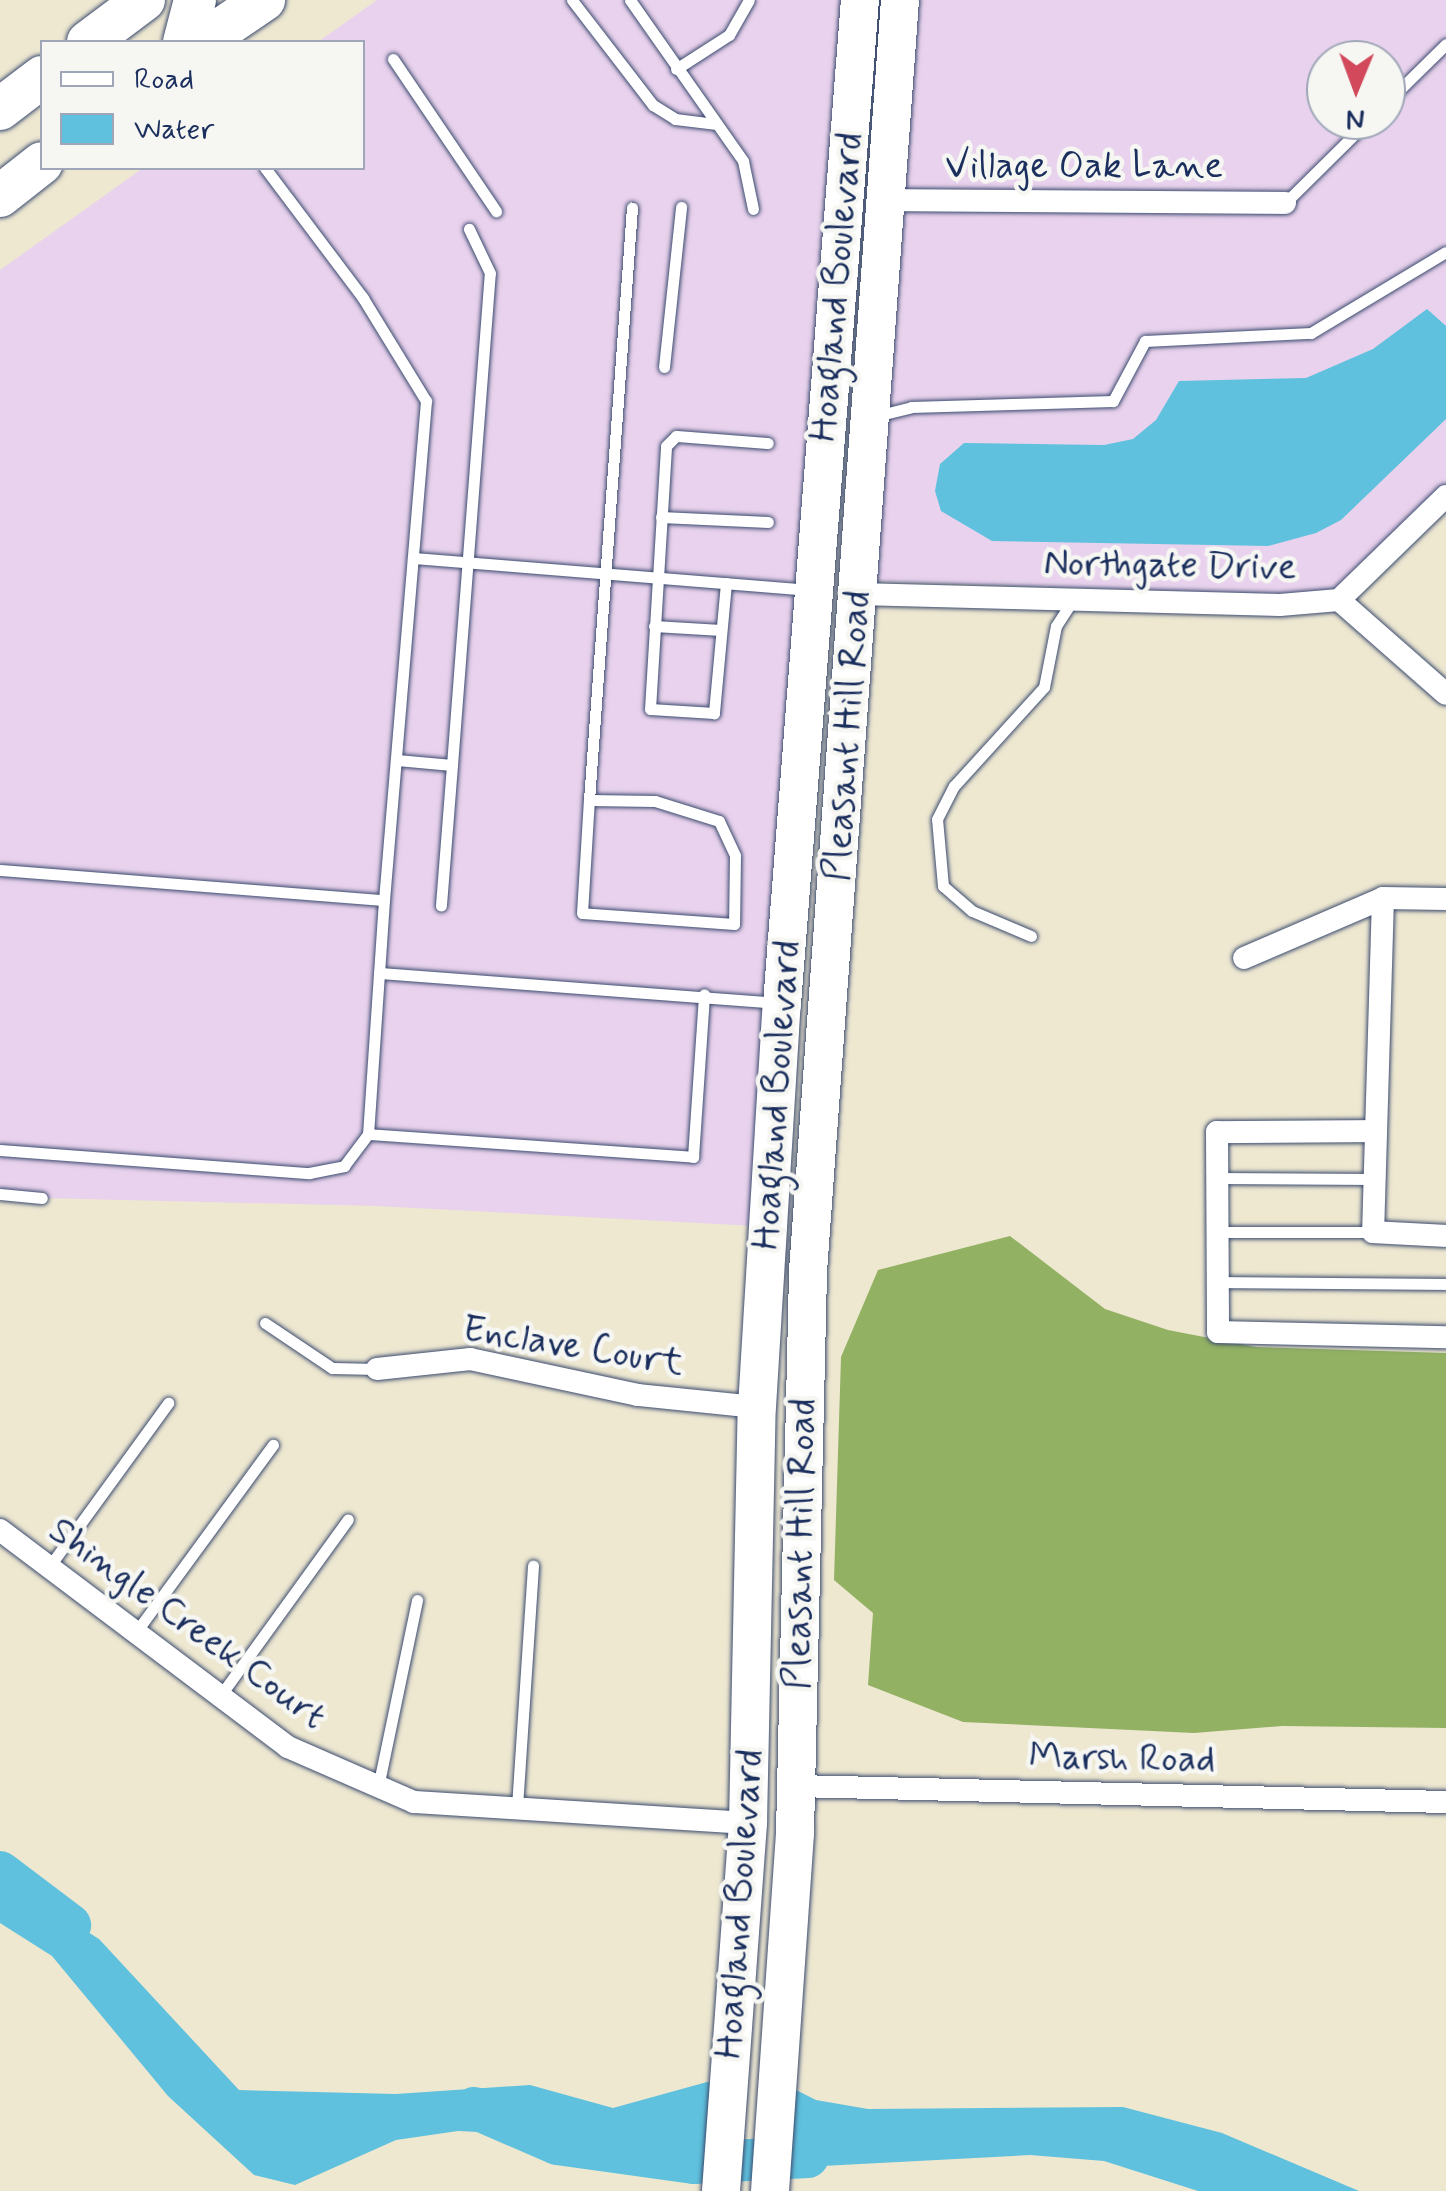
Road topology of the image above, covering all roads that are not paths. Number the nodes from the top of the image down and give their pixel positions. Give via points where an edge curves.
1 (195, 0) edge
2 (264, 0) edge
3 (572, 0) edge
4 (630, 0) edge
5 (749, 0) edge
6 (860, 0) edge
7 (877, 0) edge
8 (900, 0) edge
9 (137, 11) edge
10 (91, 40) edge
11 (185, 40) edge
12 (205, 40) edge
13 (1446, 44) edge
14 (393, 59) dead end
15 (676, 68) junction
16 (40, 79) edge
17 (1406, 83) edge
18 (0, 109) edge
19 (713, 124) junction
20 (1349, 140) edge
21 (40, 165) edge
22 (267, 170) edge
23 (0, 196) edge
24 (884, 200) junction
25 (1285, 202) joint
26 (680, 207) dead end
27 (632, 208) dead end
28 (753, 209) dead end
29 (496, 211) dead end
30 (469, 229) dead end
31 (1446, 252) edge
32 (664, 367) dead end
33 (870, 418) junction
34 (768, 442) dead end
35 (1446, 496) edge
36 (660, 517) junction
37 (768, 522) dead end
38 (414, 558) junction
39 (468, 562) junction
40 (606, 574) junction
41 (656, 578) junction
42 (726, 583) junction
43 (812, 590) junction
44 (858, 594) junction
45 (1073, 600) junction
46 (1339, 600) junction
47 (654, 626) junction
48 (721, 630) junction
49 (1446, 694) edge
50 (397, 760) junction
51 (452, 765) junction
52 (589, 800) junction
53 (0, 870) edge
54 (1383, 898) junction
55 (1446, 899) edge
56 (384, 900) junction
57 (442, 906) dead end
58 (1031, 936) dead end
59 (1244, 958) dead end
60 (379, 973) junction
61 (704, 994) junction
62 (782, 1004) junction
63 (1374, 1132) junction
64 (368, 1134) junction
65 (0, 1150) edge
66 (1217, 1178) junction
67 (1375, 1179) junction
68 (0, 1194) edge
69 (42, 1198) dead end
70 (1217, 1232) junction
71 (1373, 1232) junction
72 (1446, 1236) edge
73 (1218, 1282) junction
74 (1446, 1284) edge
75 (265, 1323) dead end
76 (1446, 1337) edge
77 (378, 1369) joint
78 (168, 1403) dead end
79 (757, 1407) junction
80 (273, 1445) dead end
81 (348, 1520) dead end
82 (0, 1530) edge
83 (533, 1566) dead end
84 (50, 1567) junction
85 (417, 1600) dead end
86 (136, 1632) junction
87 (752, 1668) junction
88 (220, 1696) junction
89 (796, 1786) junction
90 (378, 1787) junction
91 (1446, 1802) edge
92 (517, 1807) junction
93 (748, 1823) junction
94 (790, 1907) junction
95 (721, 2191) edge
96 (770, 2191) edge

1 - 11 highway
2 - 12 highway
3 - 19 lane via 653,105 675,119
4 - 15 lane
5 - 15 lane via 729,35
6 - 43 main road, Hoagland Boulevard
7 - 24 main road via 867,152
8 - 24 main road, Pleasant Hill Road
9 - 10 highway
13 - 17 lane
14 - 29 lane
15 - 19 lane
16 - 18 highway
19 - 28 lane via 743,162
20 - 25 lane
21 - 23 highway
22 - 38 lane via 363,298 426,402
24 - 25 street, Village Oak Lane
24 - 33 main road, Pleasant Hill Road
26 - 32 lane
27 - 40 lane
30 - 39 lane via 490,274
31 - 33 lane via 1311,333 1145,341 1113,401 911,407
33 - 44 main road, Pleasant Hill Road
34 - 36 lane via 668,440
35 - 46 street
36 - 37 lane
36 - 41 lane
38 - 39 lane
38 - 50 lane
39 - 40 lane
39 - 51 lane
40 - 41 lane
40 - 52 lane
41 - 42 lane
41 - 47 lane
42 - 43 lane
42 - 48 lane
43 - 44 main road
43 - 62 main road, Hoagland Boulevard
44 - 45 street, Northgate Drive
44 - 89 main road, Pleasant Hill Road via 808,1271
45 - 46 street, Northgate Drive
45 - 58 lane via 1056,626 1044,687 954,786 937,819 943,886 972,911
46 - 49 street, Northgate Drive
47 - 48 lane
47 - 48 lane via 650,709 714,712
50 - 51 lane
50 - 56 lane
51 - 57 lane
52 - 52 lane via 582,913 734,924 736,856 719,821 655,801
53 - 56 lane
54 - 55 street
54 - 59 street
54 - 63 street
56 - 60 lane
60 - 61 lane
60 - 64 lane
61 - 62 lane
61 - 64 lane via 693,1157
62 - 79 main road, Hoagland Boulevard
63 - 66 street via 1217,1132
63 - 67 street
64 - 65 lane via 344,1166 310,1174
66 - 67 lane
66 - 70 street
67 - 71 street
68 - 69 lane
70 - 71 lane
70 - 73 street
71 - 72 street
73 - 74 lane
73 - 76 street via 1218,1332
75 - 77 lane via 332,1368
77 - 79 street, Enclave Court via 470,1359 638,1395
78 - 84 lane
79 - 87 main road, Hoagland Boulevard
80 - 86 lane
81 - 88 lane
82 - 84 street, Shingle Creek Court
83 - 92 lane
84 - 86 street, Shingle Creek Court
85 - 90 lane
86 - 88 street, Shingle Creek Court
87 - 89 main road via 769,1742
87 - 93 main road, Hoagland Boulevard
88 - 90 street, Shingle Creek Court via 304,1756
89 - 91 street, Marsh Road
89 - 94 main road, Pleasant Hill Road
90 - 92 street, Shingle Creek Court via 414,1802
92 - 93 street, Shingle Creek Court
93 - 94 main road via 775,1858
93 - 95 main road, Hoagland Boulevard
94 - 96 main road, Pleasant Hill Road

